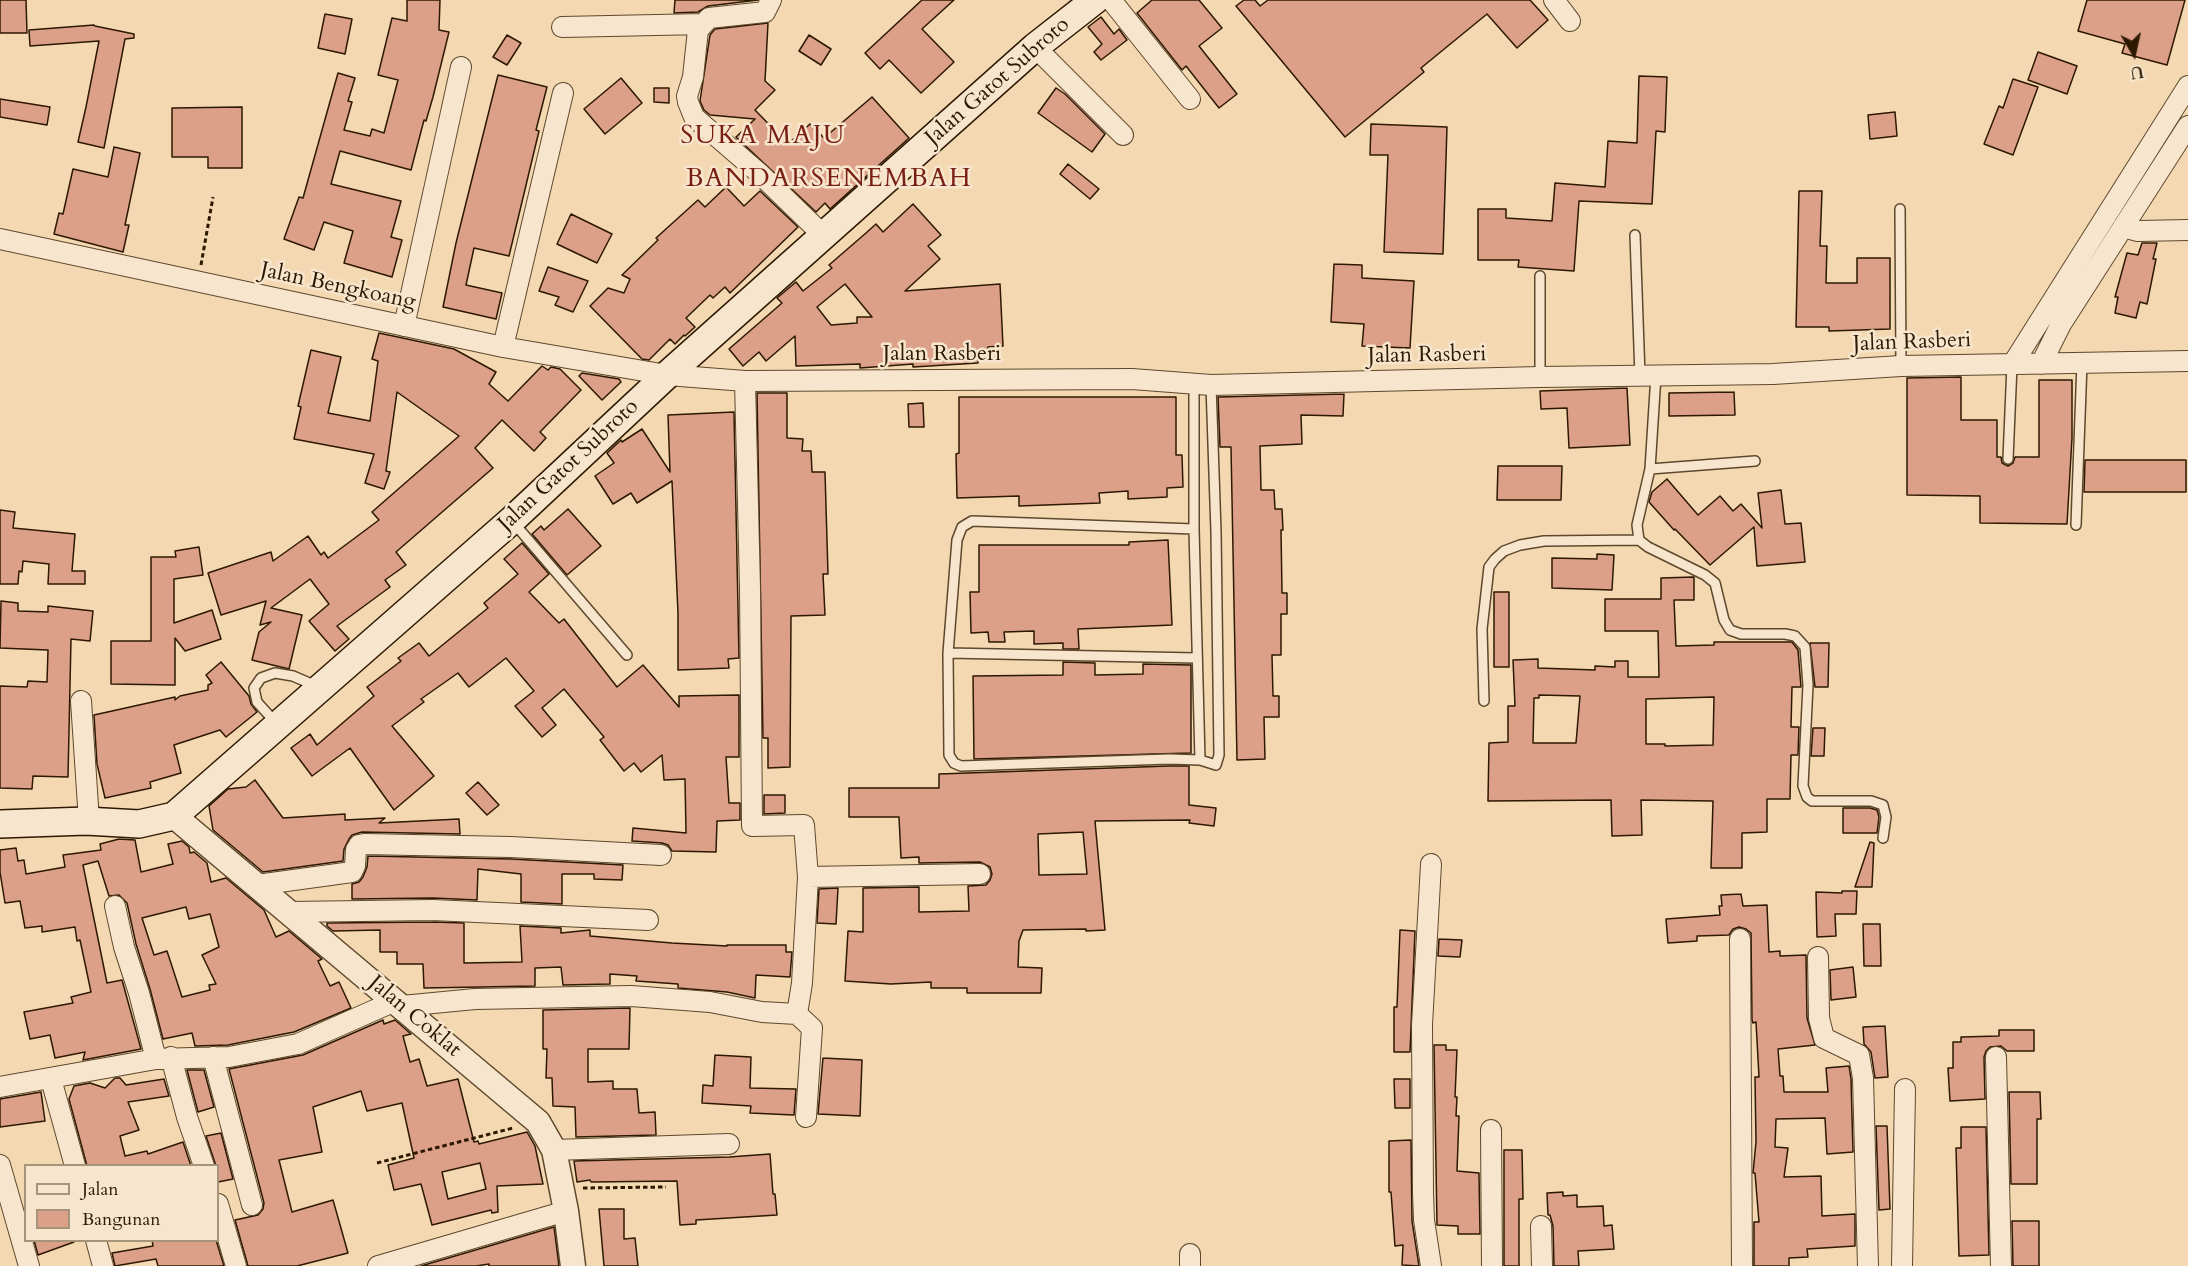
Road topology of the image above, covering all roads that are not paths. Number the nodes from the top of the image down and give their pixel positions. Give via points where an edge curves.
1 (771, 0) edge
2 (1095, 0) edge
3 (1111, 0) edge
4 (1554, 0) edge
5 (1570, 21) dead end
6 (703, 24) junction
7 (562, 27) dead end
8 (1035, 47) junction
9 (461, 68) dead end
10 (2188, 86) edge
11 (563, 93) dead end
12 (1190, 99) dead end
13 (2188, 126) edge
14 (1123, 135) dead end
15 (1900, 209) dead end
16 (2123, 227) junction
17 (2188, 230) edge
18 (1635, 235) dead end
19 (824, 236) junction
20 (0, 239) edge
21 (1539, 276) dead end
22 (404, 326) junction
23 (503, 347) junction
24 (2188, 361) edge
25 (2082, 363) junction
26 (2041, 364) junction
27 (2013, 365) junction
28 (1901, 366) junction
29 (667, 375) junction
30 (1648, 376) junction
31 (1540, 377) junction
32 (745, 381) junction
33 (1203, 385) junction
34 (2008, 459) dead end
35 (1755, 460) dead end
36 (1650, 469) junction
37 (512, 520) junction
38 (2076, 525) dead end
39 (1194, 529) junction
40 (1639, 540) junction
41 (948, 653) junction
42 (627, 655) dead end
43 (1197, 658) junction
44 (321, 688) junction
45 (81, 701) dead end
46 (1484, 701) dead end
47 (279, 726) junction
48 (1200, 759) junction
49 (174, 816) junction
50 (89, 821) junction
51 (0, 824) edge
52 (1883, 838) dead end
53 (661, 855) dead end
54 (1431, 864) dead end
55 (980, 874) dead end
56 (808, 877) junction
57 (257, 885) junction
58 (115, 906) dead end
59 (290, 912) junction
60 (648, 920) dead end
61 (1740, 939) dead end
62 (1818, 957) dead end
63 (398, 1004) junction
64 (797, 1014) junction
65 (213, 1057) junction
66 (1996, 1057) dead end
67 (163, 1058) junction
68 (51, 1079) junction
69 (0, 1087) edge
70 (1905, 1089) dead end
71 (806, 1118) dead end
72 (1491, 1130) dead end
73 (729, 1144) dead end
74 (554, 1150) junction
75 (74, 1164) edge
76 (203, 1164) edge
77 (0, 1165) edge
78 (563, 1200) junction
79 (252, 1205) dead end
80 (219, 1207) edge
81 (1541, 1226) dead end
82 (97, 1242) edge
83 (29, 1266) edge
84 (103, 1266) edge
85 (236, 1266) edge
86 (378, 1266) edge
87 (573, 1266) edge
88 (1431, 1266) edge
89 (1492, 1266) edge
90 (1542, 1266) edge
91 (1742, 1266) edge
92 (1868, 1266) edge
93 (1902, 1266) edge
94 (2001, 1266) edge

1 - 6 street via 765,12 709,18
2 - 8 main road, Jalan Gatot Subroto
3 - 12 street
4 - 5 street
6 - 7 street
6 - 19 street via 698,30 687,96 691,112
8 - 14 street
8 - 19 main road, Jalan Gatot Subroto
9 - 22 street
10 - 27 street
11 - 23 street
13 - 16 street
15 - 28 lane
16 - 17 street via 2138,231
16 - 26 street via 2061,324
18 - 30 lane
19 - 29 main road, Jalan Gatot Subroto
20 - 22 street, Jalan Bengkoang
21 - 31 lane
22 - 23 street, Jalan Bengkoang
23 - 29 street, Jalan Bengkoang
24 - 25 street, Jalan Rasberi
25 - 26 street, Jalan Rasberi
25 - 38 lane
26 - 27 street, Jalan Rasberi
27 - 28 street, Jalan Rasberi
27 - 34 lane
28 - 30 street, Jalan Rasberi
29 - 32 street, Jalan Rasberi
29 - 37 main road, Jalan Gatot Subroto
30 - 31 street, Jalan Rasberi
30 - 36 lane
31 - 33 street, Jalan Rasberi
32 - 33 street, Jalan Rasberi via 1132,379
32 - 56 street via 752,826 804,825
33 - 39 lane
33 - 48 lane via 1216,532 1219,755 1215,765
35 - 36 lane
36 - 40 lane via 1637,525
37 - 42 lane
37 - 44 main road, Jalan Gatot Subroto
39 - 41 lane via 972,521 962,527 957,540
39 - 43 lane
40 - 46 lane via 1545,541 1520,545 1495,559 1489,567 1482,629
40 - 52 lane via 1715,583 1730,630 1795,636 1805,647 1808,685 1803,786 1807,797 1812,801 1871,801 1883,805
41 - 43 lane
41 - 48 lane via 949,755 961,766
43 - 48 lane
44 - 47 main road, Jalan Gatot Subroto
44 - 47 lane via 293,676 275,673 261,678 254,688 257,702
45 - 50 street
47 - 49 main road, Jalan Gatot Subroto
49 - 50 main road, Jalan Gatot Subroto via 140,824
49 - 57 street, Jalan Coklat
50 - 51 main road, Jalan Gatot Subroto
53 - 57 street via 364,844 356,850 352,872
54 - 88 street via 1422,1025 1424,1220
55 - 56 street
56 - 64 street
57 - 59 street, Jalan Coklat
58 - 67 street via 124,947
59 - 60 street via 433,910
59 - 63 street, Jalan Coklat
61 - 91 street
62 - 92 street via 1819,1018 1824,1038 1859,1055 1863,1078
63 - 64 street via 631,996
63 - 65 street via 298,1044
63 - 74 street, Jalan Coklat via 538,1122
64 - 71 street via 812,1028
65 - 67 street
65 - 79 street
66 - 94 street
67 - 68 street
67 - 76 street
68 - 69 street
68 - 75 street
70 - 93 street
72 - 89 street
73 - 74 street
74 - 78 street, Jalan Coklat
77 - 83 street
78 - 86 street
78 - 87 street, Jalan Coklat
80 - 85 street
81 - 90 street
82 - 84 street

